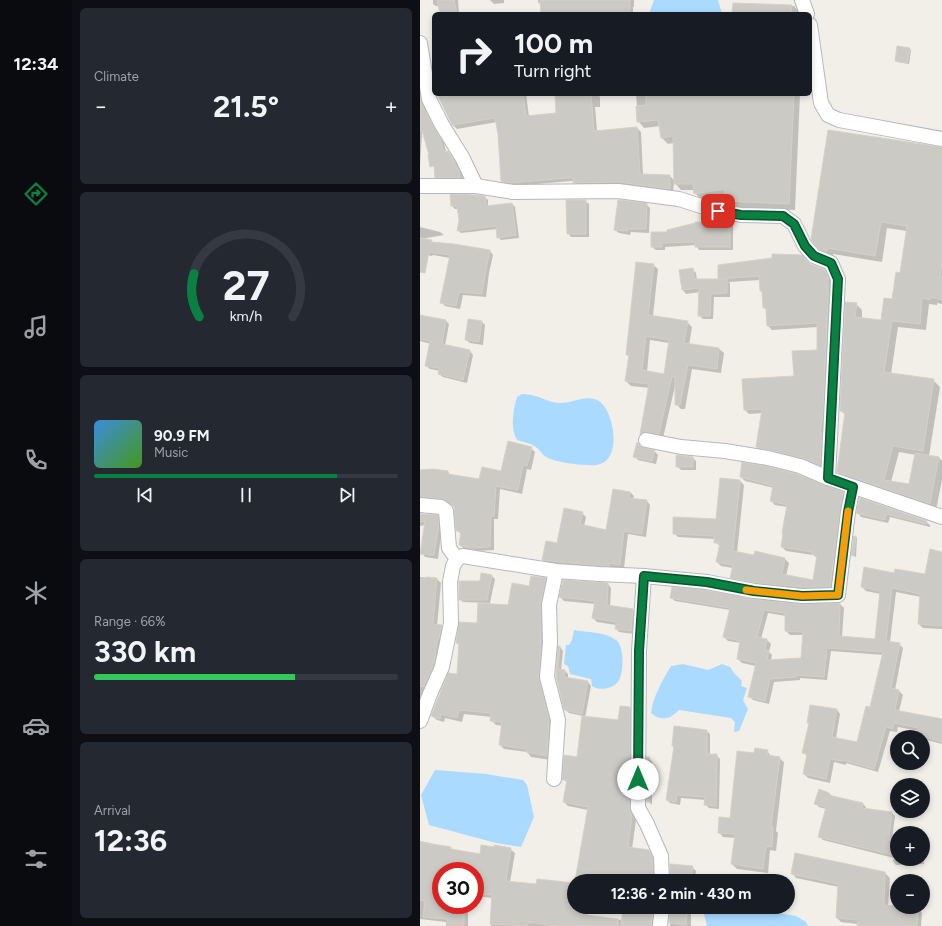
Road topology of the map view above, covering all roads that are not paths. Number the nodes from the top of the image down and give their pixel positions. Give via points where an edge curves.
1 (802, 0) edge
2 (805, 12) edge
3 (812, 39) edge
4 (420, 43) edge
5 (942, 139) edge
6 (420, 186) edge
7 (476, 186) junction
8 (646, 440) dead end
9 (828, 478) junction
10 (853, 487) junction
11 (420, 506) edge
12 (942, 517) edge
13 (457, 559) junction
14 (556, 571) junction
15 (644, 576) junction
16 (420, 721) edge
17 (554, 779) dead end
18 (662, 874) edge
19 (661, 914) edge
20 (660, 926) edge

1 - 2 street
3 - 5 street via 821,102 828,114 839,120
4 - 7 street via 429,99
6 - 7 street
7 - 9 street via 513,192 618,191 678,199 741,215 783,216 794,224 805,246 814,256 831,263 838,279
8 - 9 street via 768,458 800,466
9 - 10 street
10 - 12 street
10 - 15 street via 838,595 802,596
11 - 13 street via 441,507 446,511 449,548
13 - 14 street via 463,556
13 - 16 street via 450,582 451,623 442,667
14 - 15 street
14 - 17 street via 549,604 550,643 547,677 558,720
15 - 18 street via 639,651 638,808 661,856
19 - 20 street

